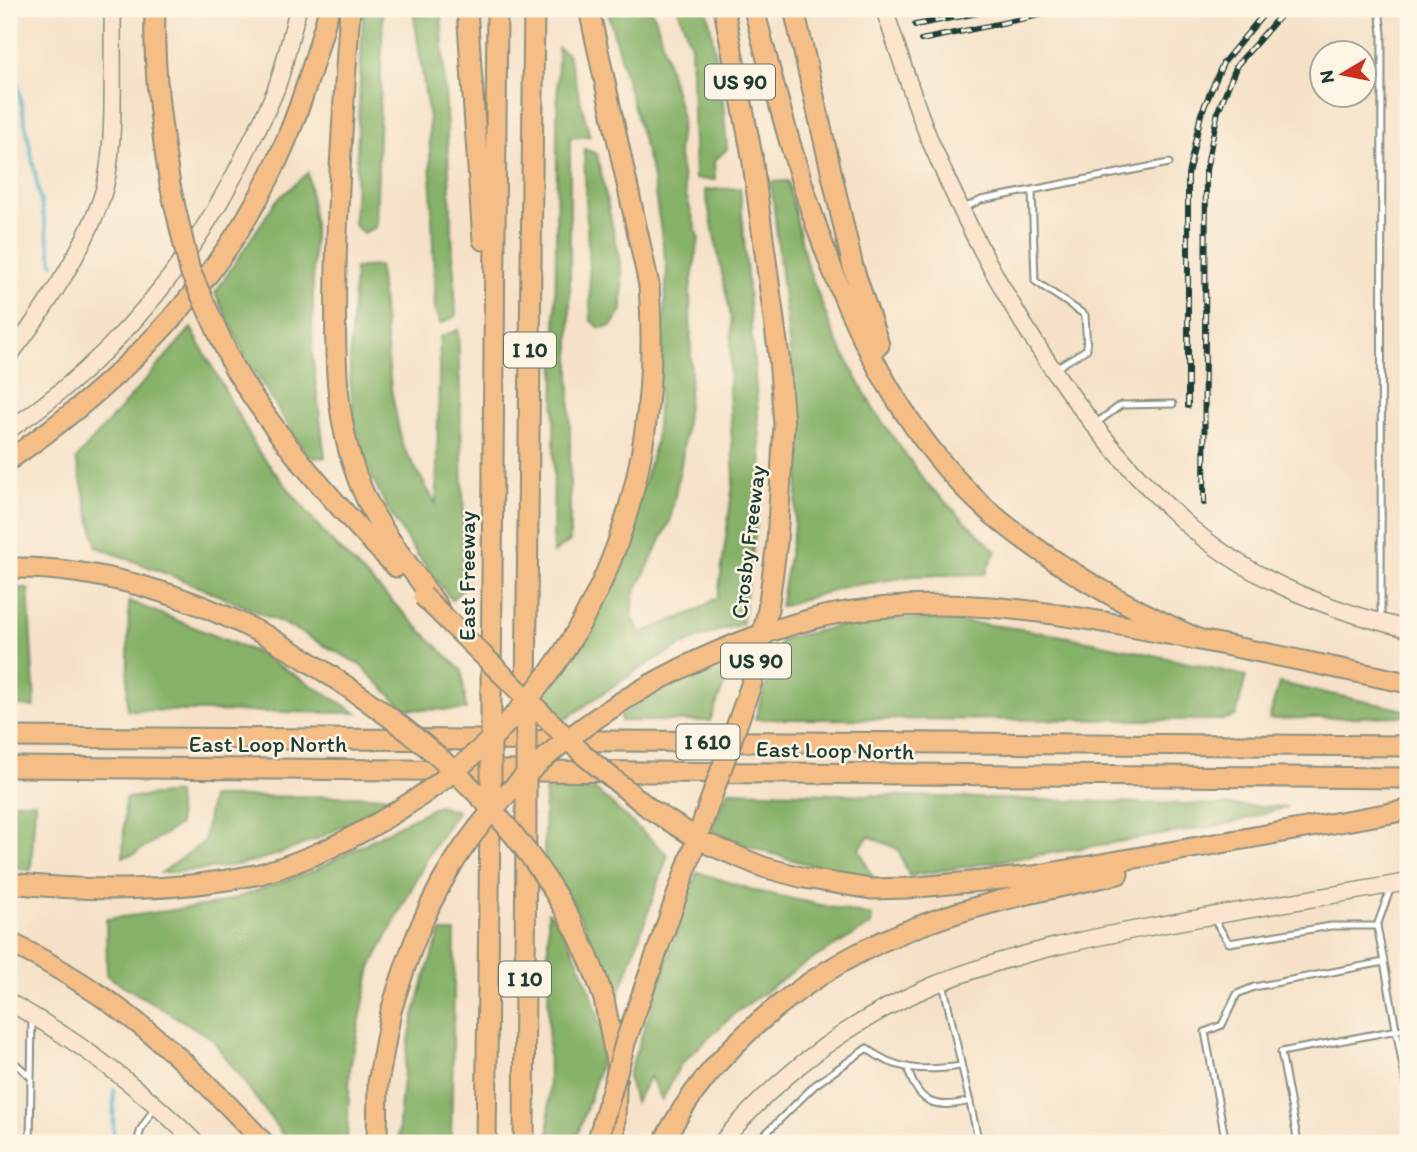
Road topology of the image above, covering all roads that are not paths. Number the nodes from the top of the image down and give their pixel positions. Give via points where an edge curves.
1 (113, 9) edge
2 (155, 9) edge
3 (298, 9) edge
4 (329, 9) edge
5 (350, 9) edge
6 (467, 9) edge
7 (498, 9) edge
8 (534, 9) edge
9 (589, 9) edge
10 (724, 9) edge
11 (754, 9) edge
12 (794, 9) edge
13 (884, 9) edge
14 (1379, 9) edge
15 (1169, 163) dead end
16 (1032, 190) junction
17 (962, 210) junction
18 (9, 356) edge
19 (493, 370) junction
20 (1053, 370) junction
21 (1173, 404) dead end
22 (1093, 421) junction
23 (9, 430) edge
24 (9, 460) edge
25 (941, 460) junction
26 (9, 568) edge
27 (426, 594) junction
28 (1381, 622) junction
29 (1408, 629) edge
30 (1200, 640) junction
31 (1408, 683) edge
32 (9, 737) edge
33 (1408, 746) edge
34 (9, 767) edge
35 (1408, 778) edge
36 (1408, 810) edge
37 (1231, 842) junction
38 (9, 883) edge
39 (1400, 883) edge
40 (1212, 915) junction
41 (1377, 926) junction
42 (9, 942) edge
43 (1384, 962) junction
44 (942, 980) junction
45 (9, 1002) edge
46 (32, 1015) junction
47 (1408, 1028) edge
48 (1396, 1030) junction
49 (9, 1058) edge
50 (961, 1066) junction
51 (908, 1069) junction
52 (31, 1077) junction
53 (1408, 1096) edge
54 (970, 1101) junction
55 (156, 1106) junction
56 (30, 1143) edge
57 (137, 1143) edge
58 (196, 1143) edge
59 (264, 1143) edge
60 (377, 1143) edge
61 (486, 1143) edge
62 (524, 1143) edge
63 (597, 1143) edge
64 (614, 1143) edge
65 (663, 1143) edge
66 (721, 1143) edge
67 (756, 1143) edge
68 (979, 1143) edge
69 (1226, 1143) edge
70 (1298, 1143) edge

1 - 18 main road via 104,190 71,263
2 - 27 highway, bridge via 159,108 170,185 190,271 234,368 298,462
3 - 23 main road via 277,86 206,225 132,326 75,380
4 - 24 highway via 305,92 277,162 215,267 144,352 75,412
5 - 27 highway via 338,180 335,356 340,406 345,441 361,489
6 - 19 highway
7 - 19 highway, East Freeway / I 10
8 - 62 highway, I 10, bridge
9 - 38 highway, bridge via 649,285 652,391 641,461 603,582 572,640 538,688 484,748 434,789 351,838 287,866 211,884 133,891
10 - 63 highway, Crosby Freeway / US 90, bridge via 752,156 777,345 783,425 778,542 751,682 626,1040
11 - 25 highway via 820,233 848,305 880,373
12 - 25 highway via 863,302 898,387
13 - 17 main road via 931,142
14 - 28 lane
15 - 16 lane
16 - 17 lane via 981,200
16 - 20 lane via 1035,281 1085,315 1087,349
17 - 20 main road via 1009,301
19 - 61 highway, East Freeway / I 10, bridge
20 - 22 main road
21 - 22 lane via 1121,405
22 - 28 main road via 1183,521 1225,552 1307,598
25 - 30 highway via 992,514 1044,554 1108,596
26 - 64 highway, bridge via 82,573 212,609 267,636 358,693 472,787 562,901 590,957 617,1066
27 - 37 highway, bridge via 604,773 703,842 763,867 871,889 947,886
28 - 29 main road
30 - 31 highway
30 - 60 highway, bridge via 984,604 888,605 824,615 749,638 667,676 590,724 531,773 475,831 448,872 414,942 391,1012 378,1083
32 - 33 highway, East Loop North / I 610
34 - 35 highway, East Loop North / I 610
36 - 37 highway
37 - 65 highway via 1215,852 967,910 884,940 803,989 745,1036 701,1083
39 - 40 main road
39 - 41 lane
40 - 41 lane via 1229,943 1331,926
40 - 44 main road via 1037,949
41 - 43 lane
42 - 59 highway via 98,991 130,1015 208,1083
43 - 48 lane
43 - 69 lane via 1237,994 1222,1025 1205,1032
44 - 50 lane
44 - 66 main road via 849,1028 792,1070
45 - 46 main road
46 - 52 lane
46 - 55 main road
47 - 48 lane
48 - 53 lane
48 - 70 lane via 1281,1052
49 - 52 lane
50 - 51 lane
50 - 54 lane
51 - 54 lane via 924,1099 949,1106
51 - 67 lane via 879,1059 867,1048 815,1086
52 - 56 lane
54 - 68 lane
55 - 57 lane
55 - 58 main road

